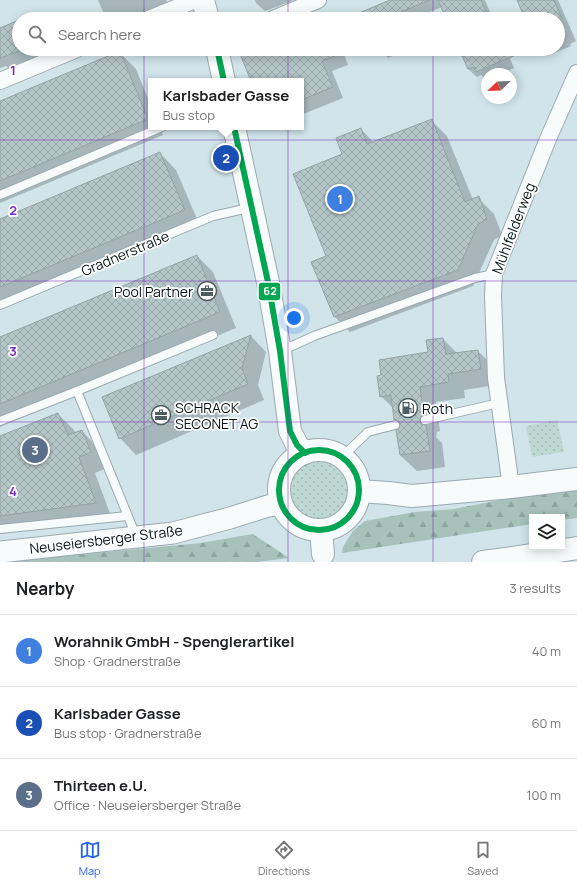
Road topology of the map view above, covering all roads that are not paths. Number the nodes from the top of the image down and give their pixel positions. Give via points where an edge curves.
1 (195, 0) edge
2 (203, 0) edge
3 (318, 0) edge
4 (166, 12) edge
5 (206, 12) edge
6 (290, 12) edge
7 (61, 56) edge
8 (219, 56) edge
9 (577, 73) edge
10 (223, 78) edge
11 (0, 81) edge
12 (155, 130) edge
13 (235, 130) edge
14 (0, 195) edge
15 (251, 205) junction
16 (494, 274) junction
17 (0, 305) edge
18 (213, 335) dead end
19 (280, 351) junction
20 (77, 391) junction
21 (500, 403) junction
22 (425, 420) dead end
23 (0, 421) edge
24 (395, 425) dead end
25 (305, 453) junction
26 (342, 457) junction
27 (577, 479) edge
28 (511, 487) junction
29 (359, 491) junction
30 (282, 504) junction
31 (128, 516) junction
32 (0, 530) edge
33 (321, 530) junction
34 (136, 537) junction
35 (577, 548) edge
36 (0, 552) edge
37 (323, 554) dead end
38 (483, 562) edge

1 - 4 street
2 - 5 main road
3 - 6 street
7 - 11 street
8 - 10 main road
9 - 16 street, Mühlfelderweg
12 - 14 lane
13 - 15 main road
15 - 17 lane, Gradnerstraße via 214,216
15 - 19 main road
16 - 19 lane via 468,280 314,336
16 - 21 street, Mühlfelderweg via 496,378
18 - 20 lane
19 - 25 main road via 290,431 297,445
20 - 23 lane
20 - 31 lane
21 - 22 lane
21 - 28 street, Mühlfelderweg
24 - 26 lane via 368,432
25 - 26 main road via 324,450
25 - 30 main road via 291,462 282,476 279,490
26 - 29 main road via 355,472
27 - 28 main road
28 - 29 main road via 412,496
29 - 33 main road via 354,510 346,521 334,528
30 - 33 main road via 294,522 307,529
30 - 34 street, Neuseiersberger Straße via 173,533
31 - 32 lane
31 - 34 lane
33 - 37 main road
34 - 36 street, Neuseiersberger Straße
35 - 38 main road

